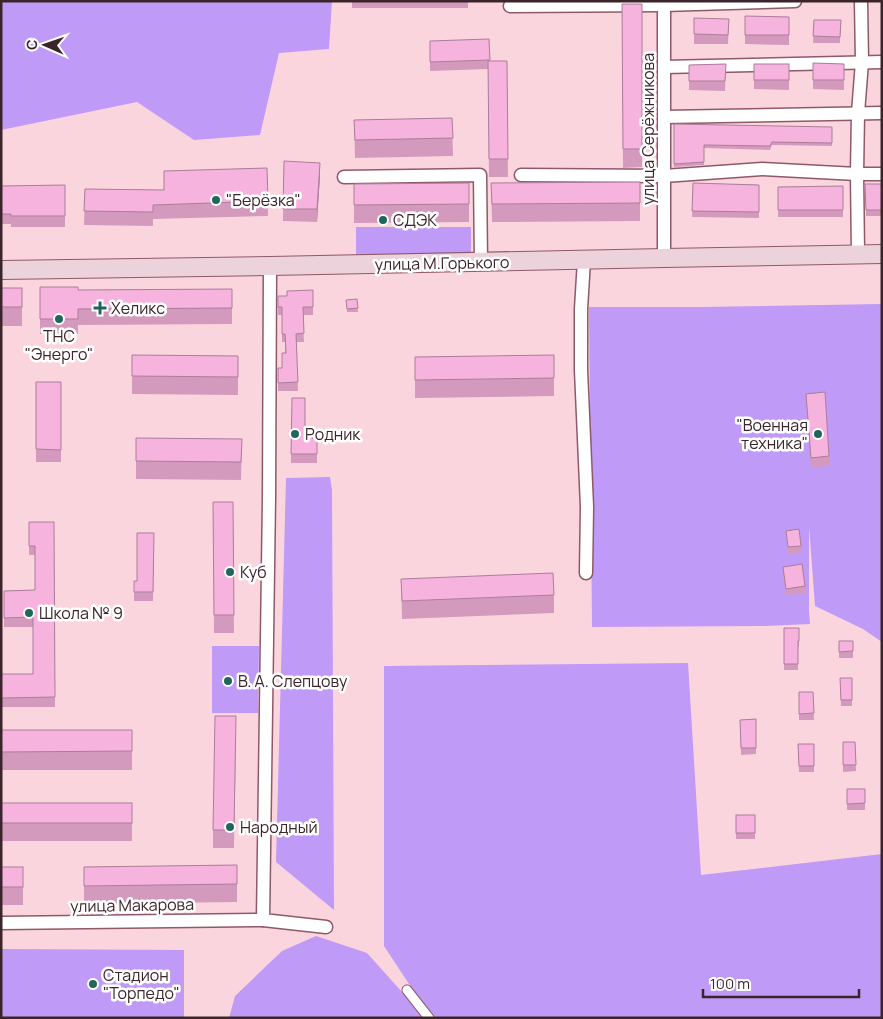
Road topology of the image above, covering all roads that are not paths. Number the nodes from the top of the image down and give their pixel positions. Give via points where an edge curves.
1 (795, 1) edge
2 (861, 1) edge
3 (663, 3) edge
4 (510, 6) dead end
5 (862, 62) junction
6 (882, 62) edge
7 (664, 67) junction
8 (858, 113) junction
9 (882, 113) edge
10 (664, 117) junction
11 (857, 174) junction
12 (882, 174) edge
13 (521, 176) dead end
14 (664, 176) junction
15 (344, 177) dead end
16 (858, 254) junction
17 (882, 254) edge
18 (664, 258) junction
19 (584, 260) junction
20 (481, 262) junction
21 (270, 266) junction
22 (1, 270) edge
23 (586, 573) dead end
24 (263, 920) junction
25 (1, 923) edge
26 (326, 927) dead end
27 (407, 990) dead end
28 (429, 1018) edge

1 - 3 street
2 - 5 street
3 - 4 street
3 - 7 street, улица Серёжникова
5 - 6 street
5 - 7 street
5 - 8 street
7 - 10 street, улица Серёжникова
8 - 9 street
8 - 10 street
8 - 11 street
10 - 14 street, улица Серёжникова
11 - 12 street
11 - 14 street via 762,169
11 - 16 street
13 - 14 street
14 - 18 street, улица Серёжникова
15 - 20 street via 480,175
16 - 17 main road, улица М.Горького
16 - 18 main road, улица М.Горького
18 - 19 main road, улица М.Горького
19 - 20 main road, улица М.Горького
19 - 23 street via 580,309 588,507
20 - 21 main road, улица М.Горького
21 - 22 main road, улица М.Горького
21 - 24 street
24 - 25 street, улица Макарова
24 - 26 street, улица Макарова
27 - 28 street

